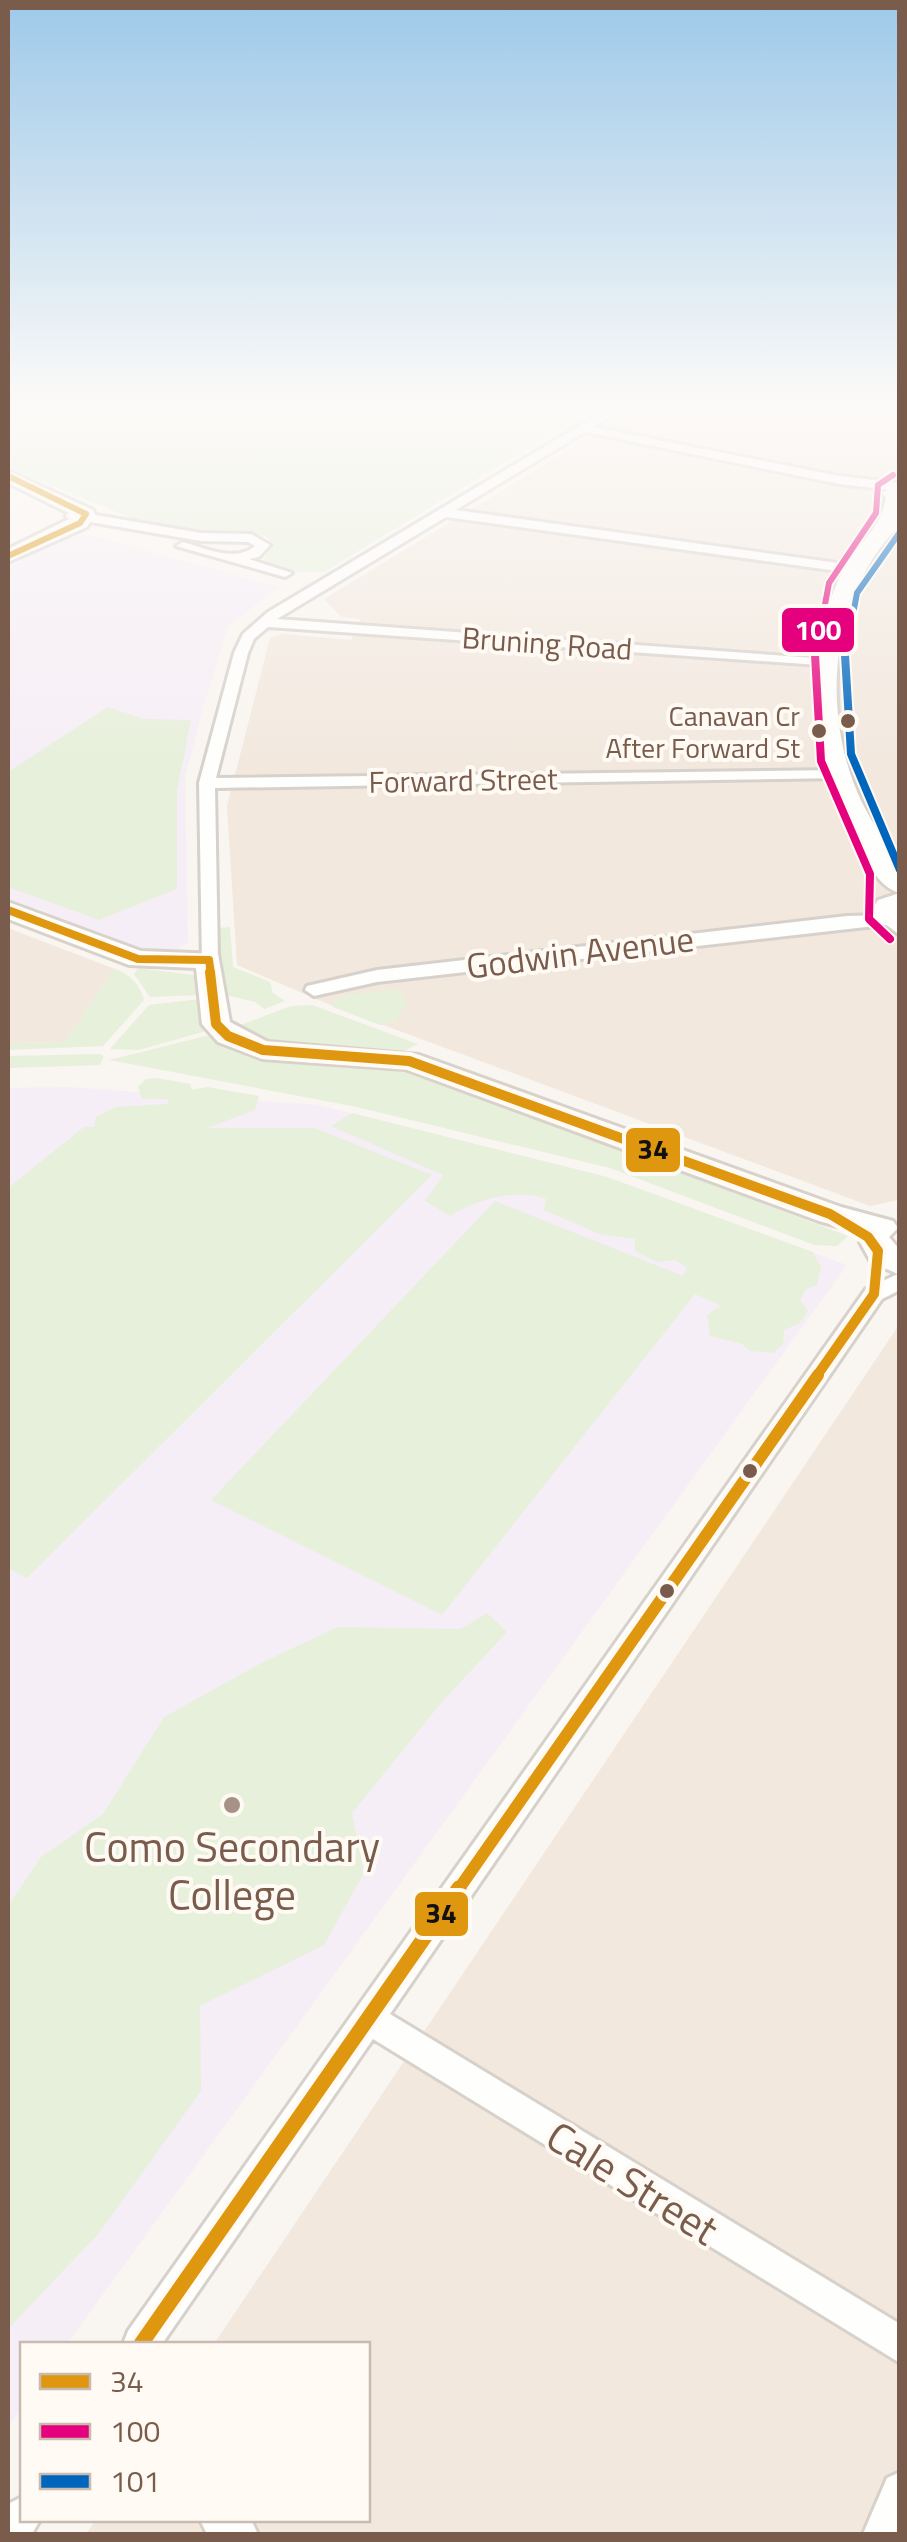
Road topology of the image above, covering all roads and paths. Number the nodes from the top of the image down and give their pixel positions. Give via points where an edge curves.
1 (65, 526) edge
2 (103, 526) edge
3 (123, 526) edge
4 (426, 526) edge
5 (538, 526) edge
6 (880, 526) edge
7 (8, 556) edge
8 (233, 559) junction
9 (852, 569) junction
10 (286, 573) dead end
11 (265, 622) junction
12 (829, 663) junction
13 (839, 775) junction
14 (206, 783) junction
15 (892, 903) edge
16 (8, 910) edge
17 (209, 960) junction
18 (314, 990) dead end
19 (888, 1255) edge
20 (368, 2018) junction
21 (141, 2342) edge
22 (900, 2345) edge
23 (900, 2491) edge
24 (882, 2534) edge

1 - 7 street
2 - 8 street
3 - 8 street via 251,538 263,545
4 - 11 street
5 - 9 street
6 - 9 street
8 - 10 street
9 - 12 street
11 - 12 street, Bruning Road
11 - 14 street via 241,653
12 - 13 street
13 - 14 street, Forward Street
13 - 15 street
14 - 17 street
15 - 18 street, Godwin Avenue via 847,921 378,976
16 - 17 street via 138,959
17 - 19 street via 216,1024 241,1043 279,1053 409,1061 830,1214
19 - 20 street
20 - 21 street
20 - 22 street, Cale Street
23 - 24 street

